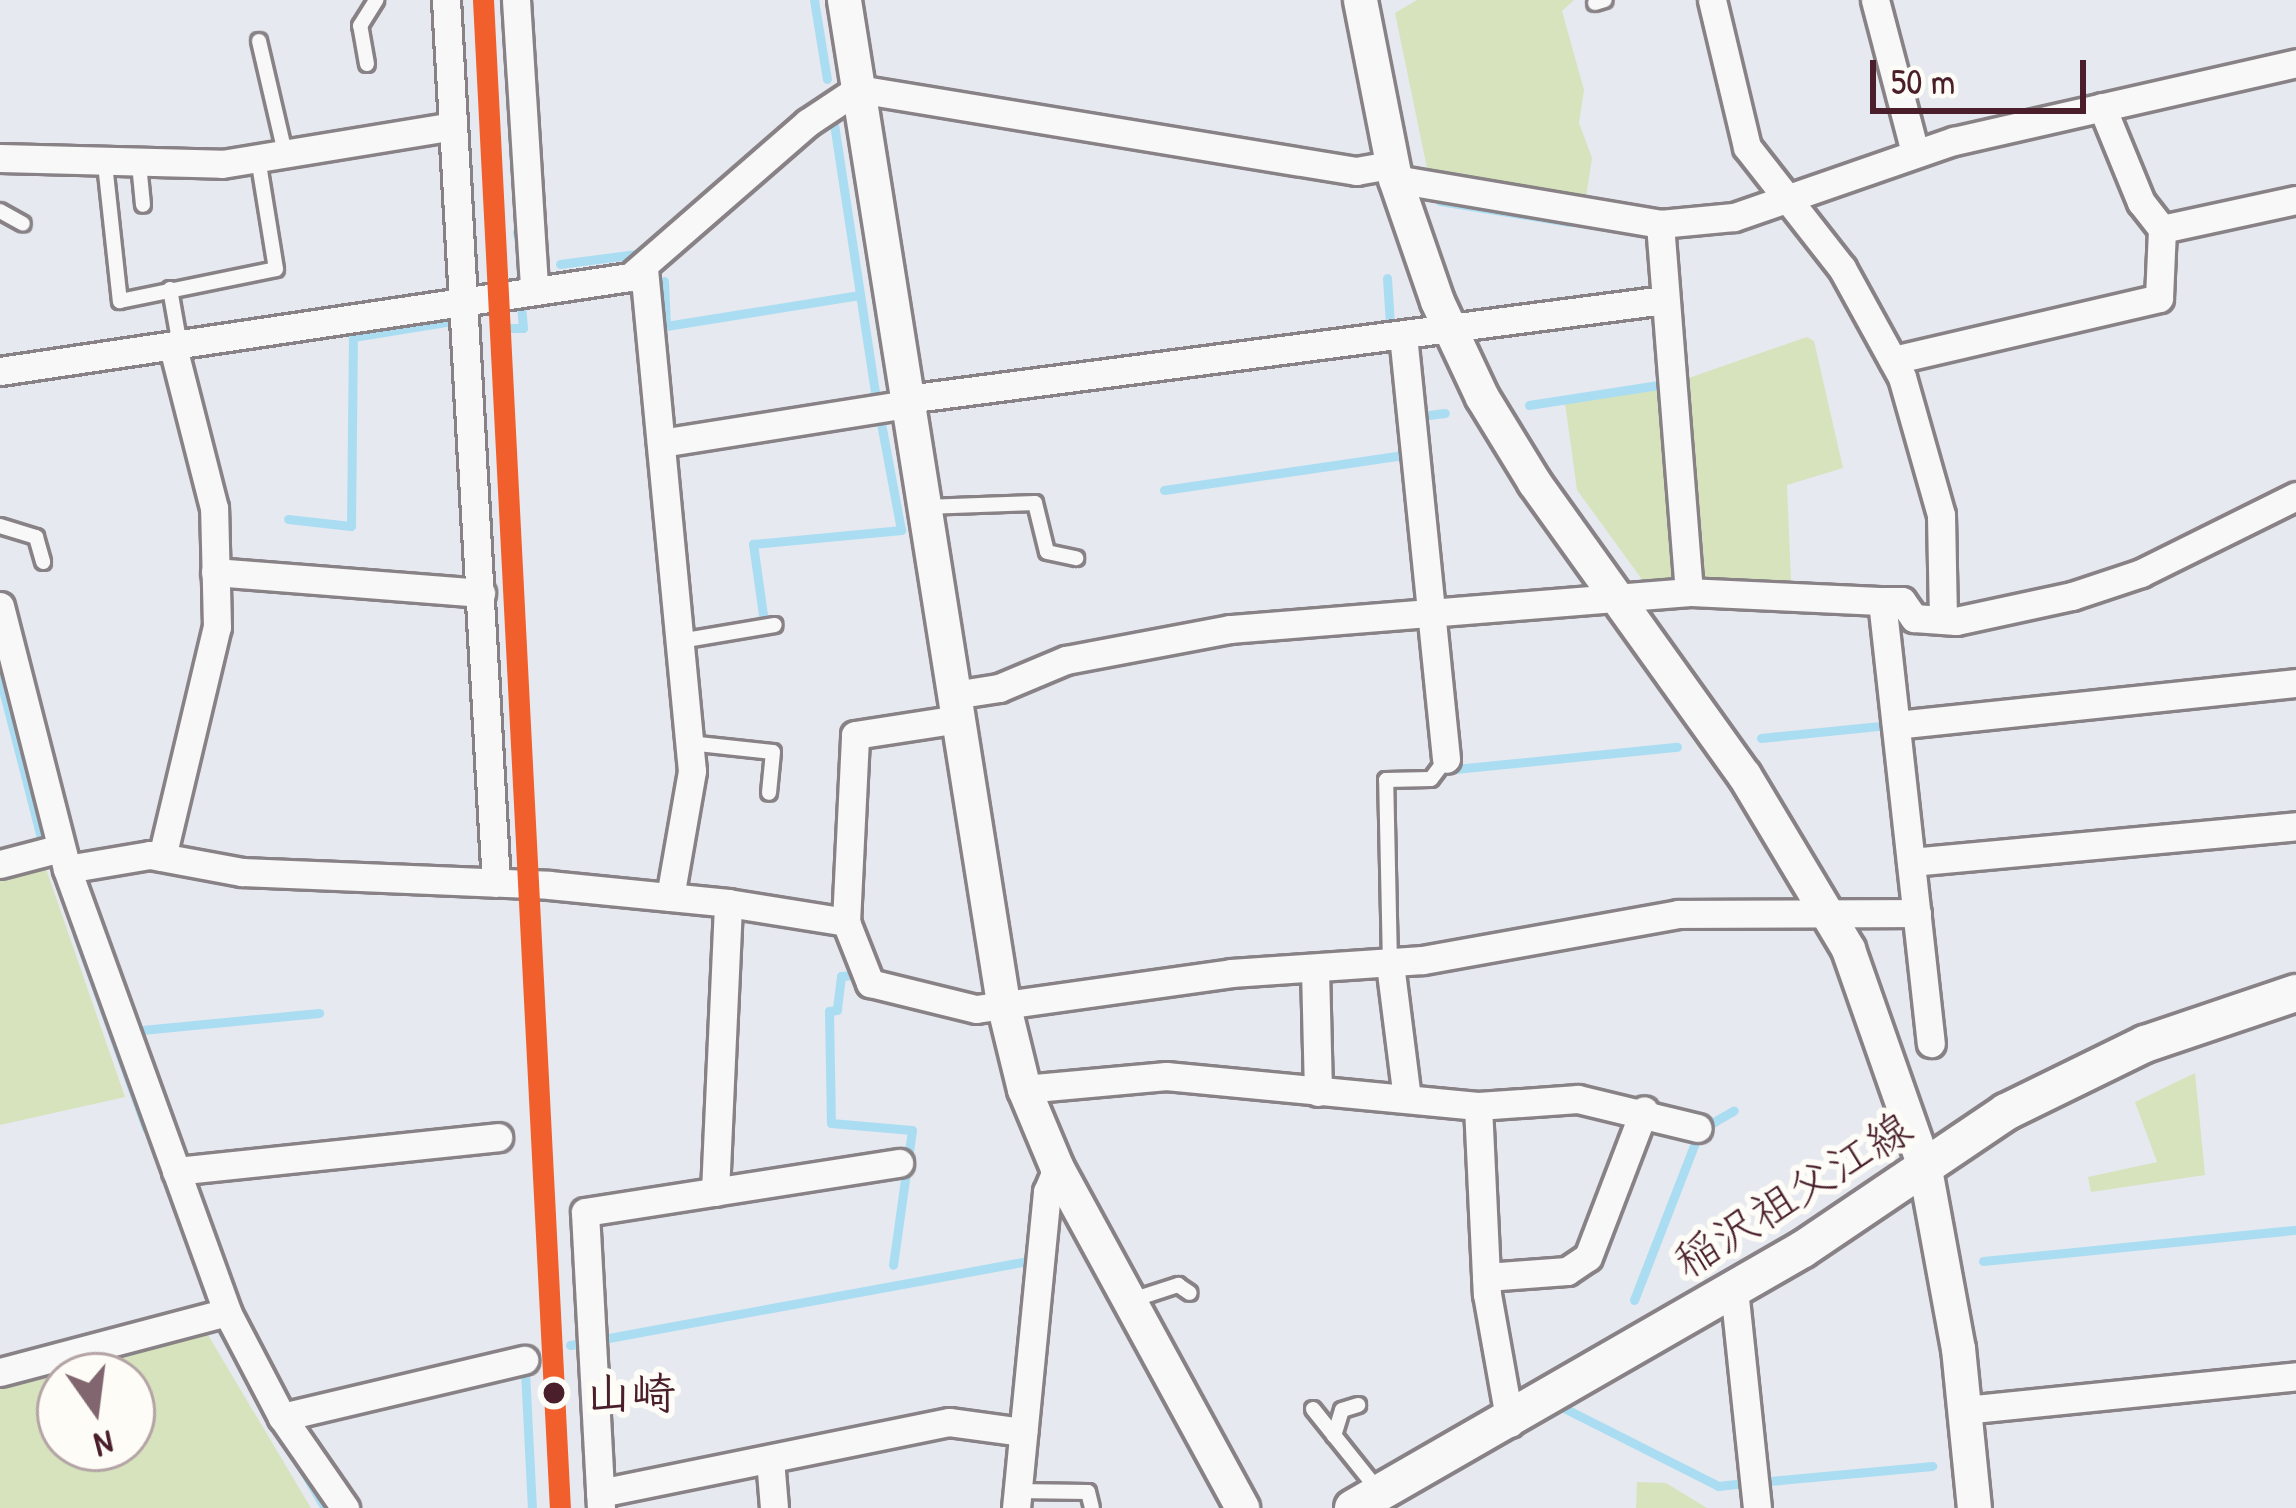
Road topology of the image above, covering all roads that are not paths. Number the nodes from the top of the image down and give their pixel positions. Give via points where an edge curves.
1 (376, 0) edge
2 (446, 0) edge
3 (516, 0) edge
4 (844, 0) edge
5 (1360, 0) edge
6 (1712, 0) edge
7 (1875, 0) edge
8 (259, 41) dead end
9 (367, 64) dead end
10 (2296, 64) edge
11 (858, 88) junction
12 (2102, 107) junction
13 (453, 126) junction
14 (1916, 152) junction
15 (272, 155) junction
16 (0, 158) edge
17 (106, 164) junction
18 (139, 164) junction
19 (1393, 172) junction
20 (2296, 200) edge
21 (1785, 202) junction
22 (142, 205) dead end
23 (0, 211) edge
24 (23, 224) dead end
25 (1660, 224) junction
26 (2162, 229) junction
27 (644, 269) junction
28 (170, 290) junction
29 (534, 290) junction
30 (462, 300) junction
31 (1664, 300) junction
32 (1449, 329) junction
33 (1403, 335) junction
34 (177, 347) junction
35 (1893, 360) junction
36 (0, 371) edge
37 (908, 401) junction
38 (661, 443) junction
39 (2296, 496) edge
40 (925, 507) junction
41 (0, 526) edge
42 (1076, 558) dead end
43 (43, 562) dead end
44 (215, 572) junction
45 (1689, 592) junction
46 (481, 593) junction
47 (1619, 599) junction
48 (1882, 601) junction
49 (0, 606) edge
50 (1431, 614) junction
51 (1943, 620) junction
52 (775, 625) dead end
53 (680, 641) junction
54 (2296, 683) edge
55 (956, 707) junction
56 (1896, 725) junction
57 (689, 743) junction
58 (1445, 759) joint
59 (769, 794) dead end
60 (2296, 826) edge
61 (162, 857) junction
62 (64, 859) junction
63 (1911, 862) junction
64 (0, 864) edge
65 (496, 883) junction
66 (670, 897) junction
67 (728, 903) junction
68 (1917, 913) junction
69 (1833, 918) junction
70 (846, 922) junction
71 (1390, 964) junction
72 (1315, 969) junction
73 (2296, 993) edge
74 (1003, 1004) junction
75 (1931, 1043) dead end
76 (1024, 1088) junction
77 (1318, 1092) junction
78 (1407, 1100) junction
79 (1478, 1106) junction
80 (1643, 1110) junction
81 (1699, 1128) dead end
82 (498, 1137) dead end
83 (899, 1163) dead end
84 (1057, 1168) junction
85 (1925, 1169) junction
86 (176, 1172) junction
87 (715, 1192) junction
88 (1486, 1277) junction
89 (1734, 1289) junction
90 (1190, 1293) dead end
91 (1129, 1301) junction
92 (227, 1312) junction
93 (524, 1360) dead end
94 (0, 1372) edge
95 (2296, 1376) edge
96 (1358, 1405) dead end
97 (1312, 1409) dead end
98 (1964, 1410) junction
99 (282, 1417) junction
100 (1510, 1423) junction
101 (1023, 1432) junction
102 (1334, 1436) junction
103 (770, 1459) junction
104 (1016, 1499) edge
105 (601, 1500) edge
106 (1367, 1501) edge
107 (345, 1508) edge
108 (774, 1508) edge
109 (1092, 1508) edge
110 (1242, 1508) edge
111 (1756, 1508) edge
112 (1974, 1508) edge

1 - 9 lane via 360,26
2 - 13 street
3 - 29 street
4 - 11 street
5 - 19 street
6 - 21 street via 1747,147
7 - 14 street
8 - 15 lane
10 - 12 street
11 - 19 street
11 - 27 street via 807,123
11 - 37 street
12 - 14 street
12 - 26 street via 2141,202
13 - 15 street
13 - 30 street
14 - 21 street
15 - 18 street
15 - 28 lane via 276,269
16 - 17 street via 99,156
17 - 18 street
17 - 28 lane via 120,301
18 - 22 lane
19 - 25 street
19 - 32 street
20 - 26 street
21 - 25 street
21 - 35 street via 1842,268
23 - 24 lane
25 - 31 street
26 - 35 street via 2159,298
27 - 29 street
27 - 38 street
28 - 34 lane
29 - 30 street
30 - 34 street
30 - 46 street
31 - 32 street
31 - 45 street
32 - 33 street
32 - 47 street via 1534,482
33 - 37 street
33 - 50 street
34 - 36 street
34 - 44 street via 214,508
35 - 51 street via 1941,515
37 - 38 street
37 - 40 street
38 - 53 street
39 - 51 street via 2141,573 2008,612
40 - 42 lane via 1035,502 1047,552
40 - 55 street
41 - 43 lane via 35,537
44 - 46 street
44 - 61 street via 218,627
45 - 47 street
45 - 48 street
46 - 65 street
47 - 50 street
47 - 69 street
48 - 51 street via 1902,601 1915,618
48 - 56 street
49 - 62 street
50 - 55 street via 1230,629 1066,660
50 - 58 street
52 - 53 lane
53 - 57 street
54 - 56 street
55 - 70 street via 855,735
55 - 74 street
56 - 63 street
57 - 59 lane via 773,752
57 - 66 street
58 - 71 lane via 1431,779 1386,780
60 - 63 street
61 - 62 street
61 - 65 street via 364,882
62 - 64 street
62 - 86 street
63 - 68 street
65 - 66 street
66 - 67 street
67 - 70 street
67 - 87 street
68 - 69 street
68 - 75 street
69 - 71 street via 1760,910 1678,914
69 - 85 street
70 - 74 street via 870,983 976,1009
71 - 72 street
71 - 78 street
72 - 74 street
72 - 77 street
73 - 85 main road, 稲沢祖父江線 via 2145,1044 2006,1112
74 - 76 street
76 - 77 street via 1166,1076
76 - 84 street
77 - 78 street
78 - 79 street
79 - 80 street via 1578,1099
79 - 88 street
80 - 81 street
80 - 88 street via 1588,1257 1568,1270
82 - 86 street
83 - 87 street
84 - 91 street
84 - 101 street via 1047,1192
85 - 89 main road, 稲沢祖父江線
85 - 98 street
86 - 92 street
87 - 105 street via 585,1212
88 - 100 street
89 - 100 main road, 稲沢祖父江線
89 - 111 street
90 - 91 lane via 1178,1285
91 - 110 street
92 - 94 street
92 - 99 street
93 - 99 street
95 - 98 street
96 - 102 lane via 1342,1410
97 - 102 lane
98 - 112 street
99 - 107 street
100 - 106 main road, 稲沢祖父江線
101 - 103 street via 949,1422
101 - 104 street
102 - 106 lane
103 - 105 street
103 - 108 street
104 - 109 lane via 1088,1492

